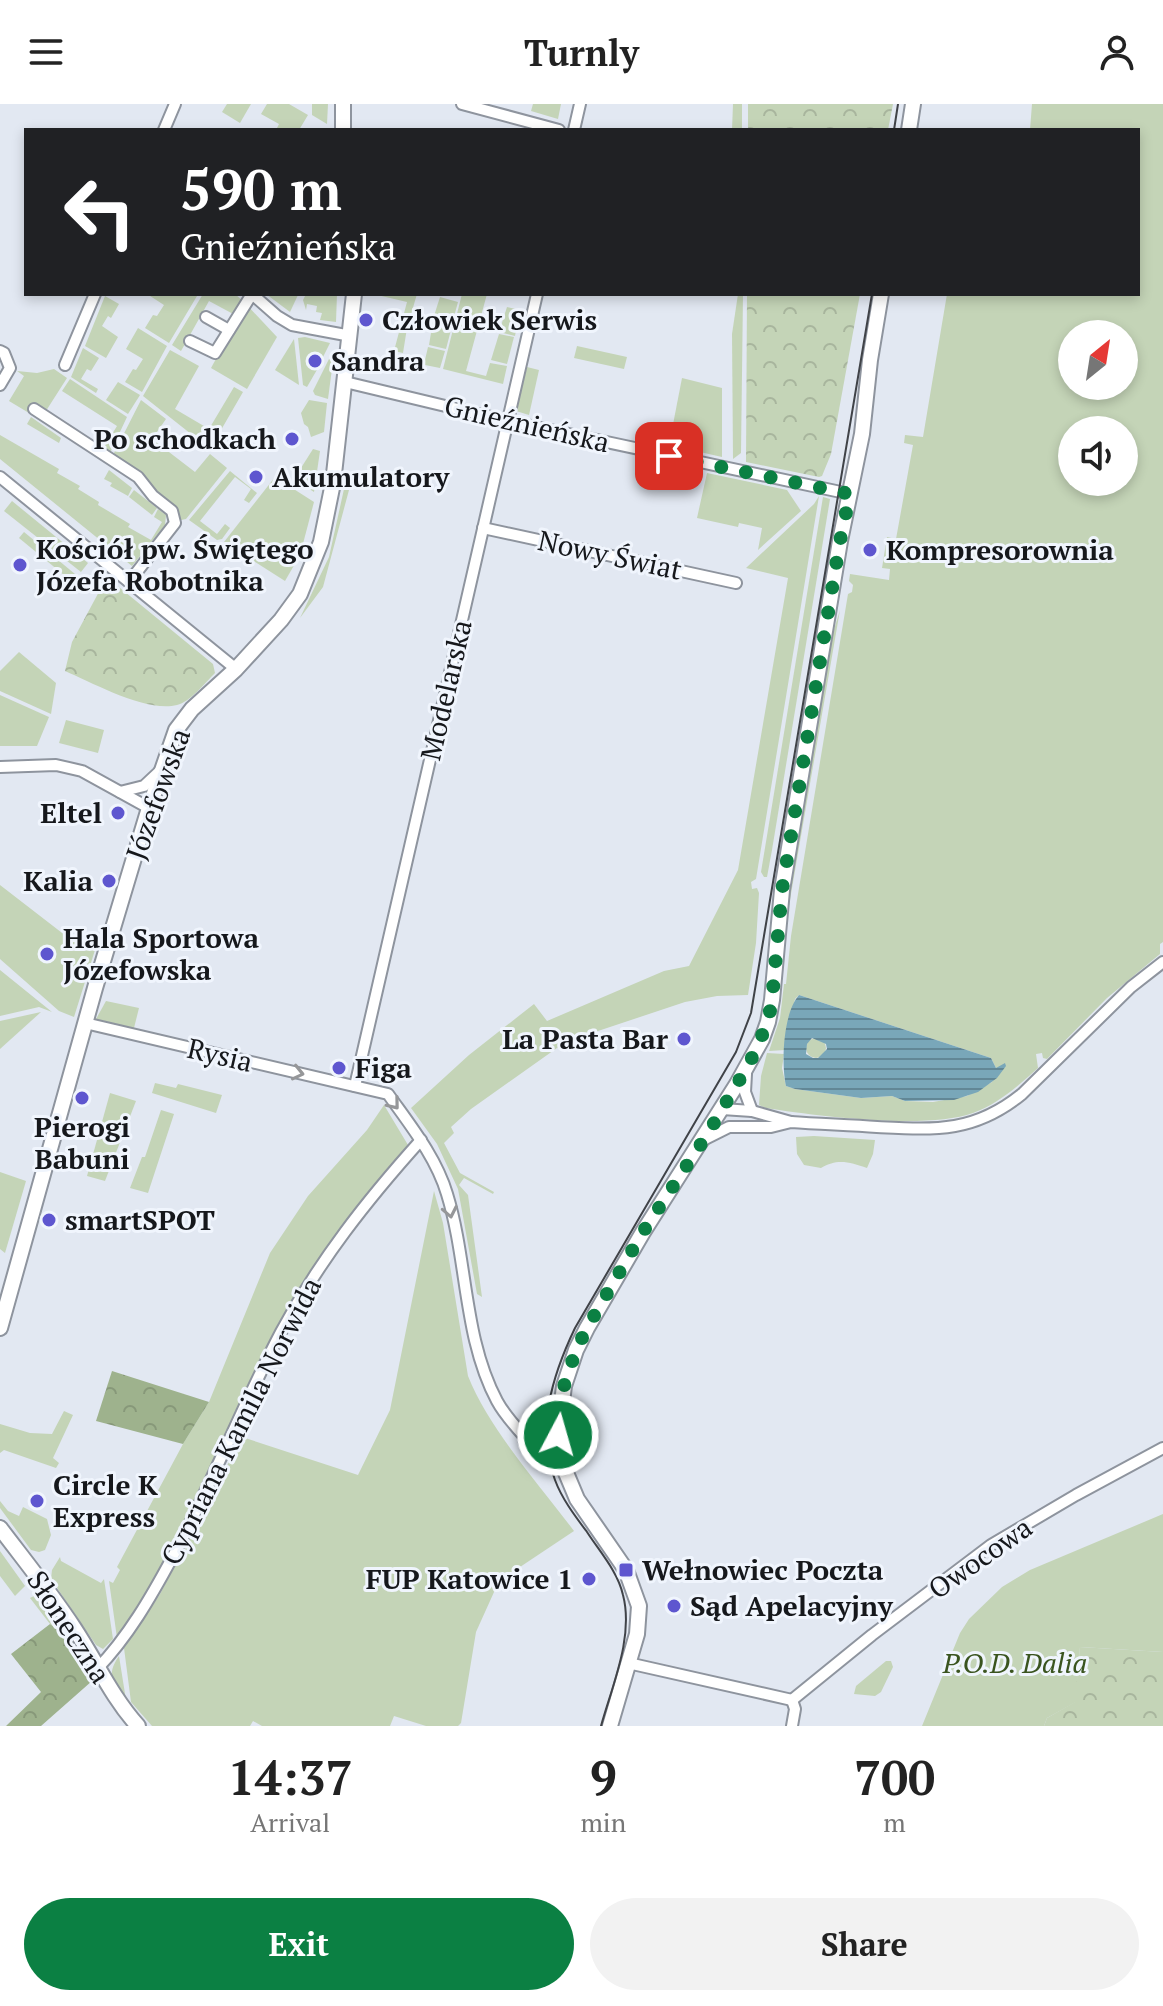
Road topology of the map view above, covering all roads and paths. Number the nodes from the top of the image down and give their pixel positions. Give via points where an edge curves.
1 (175, 104) edge
2 (343, 104) edge
3 (462, 104) edge
4 (580, 104) edge
5 (913, 104) edge
6 (165, 128) edge
7 (343, 128) edge
8 (552, 128) edge
9 (574, 128) edge
10 (909, 128) edge
11 (94, 296) edge
12 (251, 296) edge
13 (254, 296) edge
14 (354, 296) edge
15 (537, 296) edge
16 (881, 296) edge
17 (206, 317) dead end
18 (229, 330) junction
19 (351, 336) junction
20 (190, 341) dead end
21 (0, 351) edge
22 (65, 365) dead end
23 (345, 382) junction
24 (0, 385) edge
25 (34, 409) dead end
26 (508, 421) junction
27 (0, 477) edge
28 (850, 494) junction
29 (483, 528) junction
30 (129, 582) junction
31 (736, 583) dead end
32 (236, 669) junction
33 (0, 767) edge
34 (162, 770) junction
35 (120, 792) junction
36 (149, 808) junction
37 (1163, 962) edge
38 (85, 1023) junction
39 (750, 1062) junction
40 (355, 1086) junction
41 (722, 1109) junction
42 (752, 1111) junction
43 (791, 1122) junction
44 (743, 1126) junction
45 (421, 1140) junction
46 (703, 1140) junction
47 (0, 1328) edge
48 (558, 1435) junction
49 (524, 1436) junction
50 (1163, 1448) edge
51 (564, 1468) junction
52 (0, 1528) edge
53 (628, 1663) junction
54 (97, 1669) junction
55 (792, 1700) junction
56 (138, 1726) edge
57 (610, 1726) edge
58 (792, 1726) edge

1 - 6 street
2 - 7 main road
3 - 8 street
4 - 9 street
5 - 10 main road
11 - 22 street
12 - 18 street
13 - 19 street via 292,325
14 - 19 main road, Józefowska
15 - 26 street, Modelarska
16 - 28 main road
17 - 18 street
18 - 20 street via 212,354
19 - 23 main road, Józefowska
21 - 24 street via 10,368
23 - 26 street, Gnieźnieńska
23 - 32 main road, Józefowska via 333,483 311,570 281,620
25 - 30 street via 129,470 172,511 175,523
26 - 28 street, Gnieźnieńska
26 - 29 street, Modelarska
27 - 30 street
28 - 39 main road via 783,883 772,1000
29 - 31 street, Nowy Świat
29 - 40 street, Modelarska
30 - 32 street
32 - 34 main road, Józefowska via 180,722
33 - 35 street via 67,767
34 - 35 street via 144,786
34 - 36 main road, Józefowska
35 - 36 street
36 - 38 main road, Józefowska
37 - 43 street via 1022,1094 983,1119 931,1129
38 -> 40 street, Rysia
38 - 47 main road, Józefowska
39 - 41 main road
39 - 42 street via 745,1092
40 -> 45 street, Rysia via 388,1094
41 - 42 street
41 - 44 street
41 - 46 main road
42 - 43 street
43 - 44 street
44 - 46 street
45 -> 49 street, Rysia via 447,1193 478,1352 496,1399
45 - 54 street, Cypriana Kamila Norwida via 345,1229 298,1301 155,1589
46 - 48 main road via 582,1339 564,1386
48 - 49 street
48 - 51 main road
49 - 51 street, Rysia via 550,1465
50 - 55 street, Owocowa via 991,1545
51 - 53 main road via 638,1599 639,1621
52 - 54 main road, Słoneczna via 62,1611
53 - 55 street
53 - 57 main road
54 - 56 main road, Słoneczna
55 - 58 street

